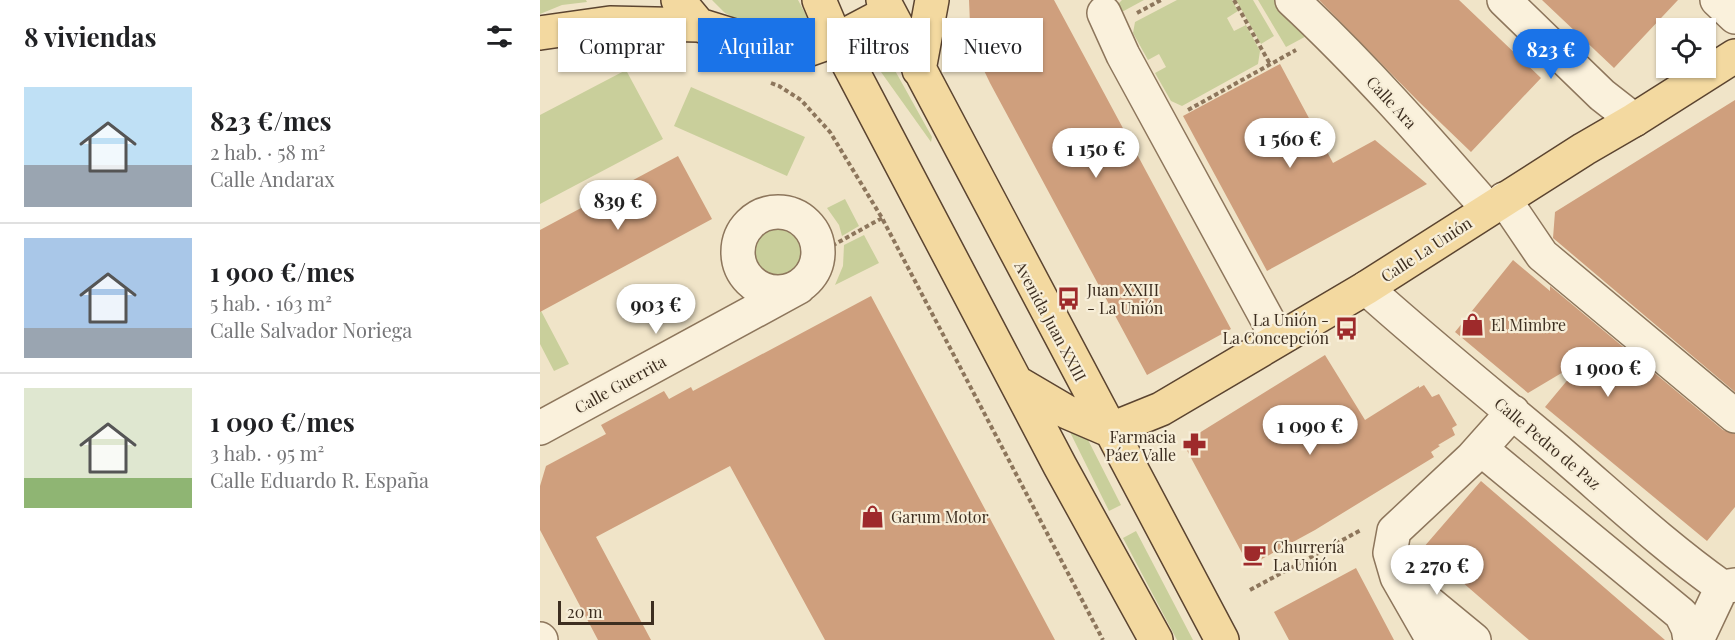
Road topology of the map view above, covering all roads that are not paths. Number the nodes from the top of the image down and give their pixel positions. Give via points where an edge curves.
1 (678, 0) edge
2 (819, 0) edge
3 (932, 0) edge
4 (1292, 0) edge
5 (1504, 0) edge
6 (1717, 0) edge
7 (886, 6) edge
8 (1104, 13) dead end
9 (1735, 17) edge
10 (868, 18) edge
11 (929, 18) edge
12 (827, 19) edge
13 (698, 24) edge
14 (698, 25) edge
15 (540, 33) edge
16 (1735, 56) edge
17 (853, 72) edge
18 (921, 72) edge
19 (1634, 120) junction
20 (1496, 204) junction
21 (742, 271) junction
22 (799, 287) junction
23 (1366, 288) junction
24 (731, 322) junction
25 (1278, 339) junction
26 (1016, 382) junction
27 (1513, 412) junction
28 (1735, 416) edge
29 (540, 428) edge
30 (1109, 430) junction
31 (1481, 449) junction
32 (1397, 577) junction
33 (1729, 586) edge
34 (1156, 640) edge
35 (1222, 640) edge
36 (1433, 640) edge
37 (1474, 640) edge
38 (1690, 640) edge
39 (1697, 640) edge

1 - 13 main road
2 - 12 main road
3 - 11 main road
4 - 20 street, Calle Ara via 1432,145
5 - 19 street
6 - 9 street
7 - 10 main road
8 - 25 street via 1123,55
14 - 15 main road via 610,23
16 - 19 main road, Calle La Unión
17 - 26 main road
18 - 30 main road, Avenida Juan XXIII
19 - 20 main road, Calle La Unión
20 - 23 main road, Calle La Unión
20 - 28 street, Calle Ara via 1542,255
21 - 22 street via 763,290 791,291
21 - 22 street via 737,250 744,230 758,216 775,211 789,213 807,223 815,234 819,253 810,278
21 - 24 street
22 - 24 street, Calle Guerrita
23 - 25 main road, Calle La Unión
23 - 27 street, Calle Pedro de Paz
24 - 29 street, Calle Guerrita
25 - 30 main road, Calle La Unión via 1161,409
26 - 30 main road via 1067,412
26 - 34 main road
27 - 31 street
27 - 33 street, Calle Pedro de Paz via 1687,562
30 - 35 main road, Avenida Juan XXIII
31 - 32 street via 1394,531 1390,553
31 - 38 street via 1681,614
32 - 36 street
32 - 37 street
33 - 39 street

